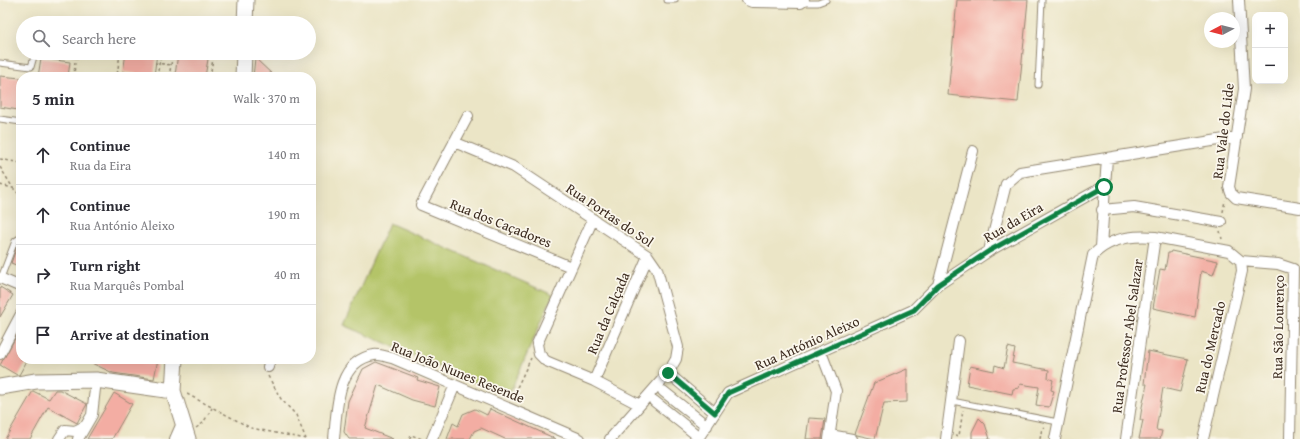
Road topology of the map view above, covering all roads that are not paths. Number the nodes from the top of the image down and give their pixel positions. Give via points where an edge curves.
1 (246, 0) edge
2 (667, 0) edge
3 (676, 0) edge
4 (747, 0) edge
5 (826, 0) edge
6 (1042, 0) edge
7 (1239, 0) edge
8 (803, 1) edge
9 (245, 16) edge
10 (34, 60) edge
11 (244, 60) edge
12 (0, 64) edge
13 (243, 72) edge
14 (1038, 85) dead end
15 (468, 116) dead end
16 (0, 119) edge
17 (16, 121) edge
18 (1237, 137) junction
19 (454, 142) junction
20 (973, 151) dead end
21 (1107, 158) junction
22 (1104, 187) junction
23 (1300, 208) edge
24 (1102, 210) junction
25 (593, 219) junction
26 (1219, 222) road end
27 (1155, 236) junction
28 (16, 240) edge
29 (1100, 247) junction
30 (989, 251) junction
31 (648, 256) junction
32 (1241, 261) junction
33 (571, 267) junction
34 (1297, 269) edge
35 (1, 278) edge
36 (16, 285) edge
37 (938, 285) junction
38 (16, 324) edge
39 (959, 341) dead end
40 (821, 352) junction
41 (0, 354) edge
42 (175, 364) edge
43 (668, 373) junction
44 (96, 380) junction
45 (594, 381) junction
46 (455, 385) junction
47 (0, 387) edge
48 (173, 391) junction
49 (662, 391) dead end
50 (654, 401) dead end
51 (954, 402) junction
52 (638, 404) junction
53 (715, 413) junction
54 (1058, 422) junction
55 (85, 426) junction
56 (707, 426) junction
57 (183, 434) edge
58 (830, 437) edge
59 (949, 437) edge
60 (59, 439) edge
61 (78, 439) edge
62 (334, 439) edge
63 (432, 439) edge
64 (580, 439) edge
65 (610, 439) edge
66 (852, 439) edge
67 (1055, 439) edge
68 (1126, 439) edge
69 (1203, 439) edge
70 (1290, 439) edge

1 - 9 street
2 - 3 lane
4 - 8 street
5 - 8 lane via 818,3
6 - 14 lane
7 - 18 street, Rua Vale do Lide via 1244,89
10 - 12 lane via 31,67
11 - 13 street
15 - 19 street
16 - 17 lane
18 - 21 street
18 - 23 street, Rua Vale do Lide via 1229,187 1231,193 1236,198
19 - 25 street, Rua Portas do Sol via 514,167
19 - 33 street, Rua dos Caçadores via 421,205
20 - 37 street
21 - 22 street
21 - 30 street via 1020,172 1006,184
22 - 24 street
22 - 30 street, Rua da Eira
24 - 26 street via 1134,207
24 - 29 street
25 - 31 street, Rua Portas do Sol
25 - 33 street
27 - 29 street via 1121,238
27 - 32 street via 1229,250
27 - 68 street, Rua Professor Abel Salazar
28 - 35 lane
29 - 54 street via 1093,255
30 - 37 street, Rua da Eira
31 - 43 street, Rua Portas do Sol via 657,269 678,347 676,359
31 - 45 street, Rua da Calçada
32 - 34 street, Rua São Lourenço via 1278,264
32 - 69 street, Rua do Mercado via 1242,271
33 - 45 street via 537,344 539,354 546,360
34 - 70 street, Rua São Lourenço
35 - 36 street
37 - 40 street, Rua António Aleixo via 914,310
38 - 41 street
39 - 51 street
40 - 53 street, Rua António Aleixo via 728,393
40 - 58 street via 836,391
42 - 48 street
43 - 52 street, Rua Portas do Sol
43 - 53 street
44 - 47 street via 36,381
44 - 48 street
44 - 55 street via 92,415
45 - 52 street
46 - 62 street, Rua João Nunes Resende via 392,358 374,355 357,361 344,376 340,388
46 - 63 street
46 - 64 street, Rua João Nunes Resende
48 - 57 street
49 - 56 street
50 - 56 street, Rua António Aleixo via 699,437
51 - 54 lane
51 - 59 street
52 - 65 street, Rua Portas do Sol
53 - 56 street, Rua António Aleixo
54 - 67 street
55 - 60 street via 75,431 64,430
55 - 61 street
58 - 66 street

